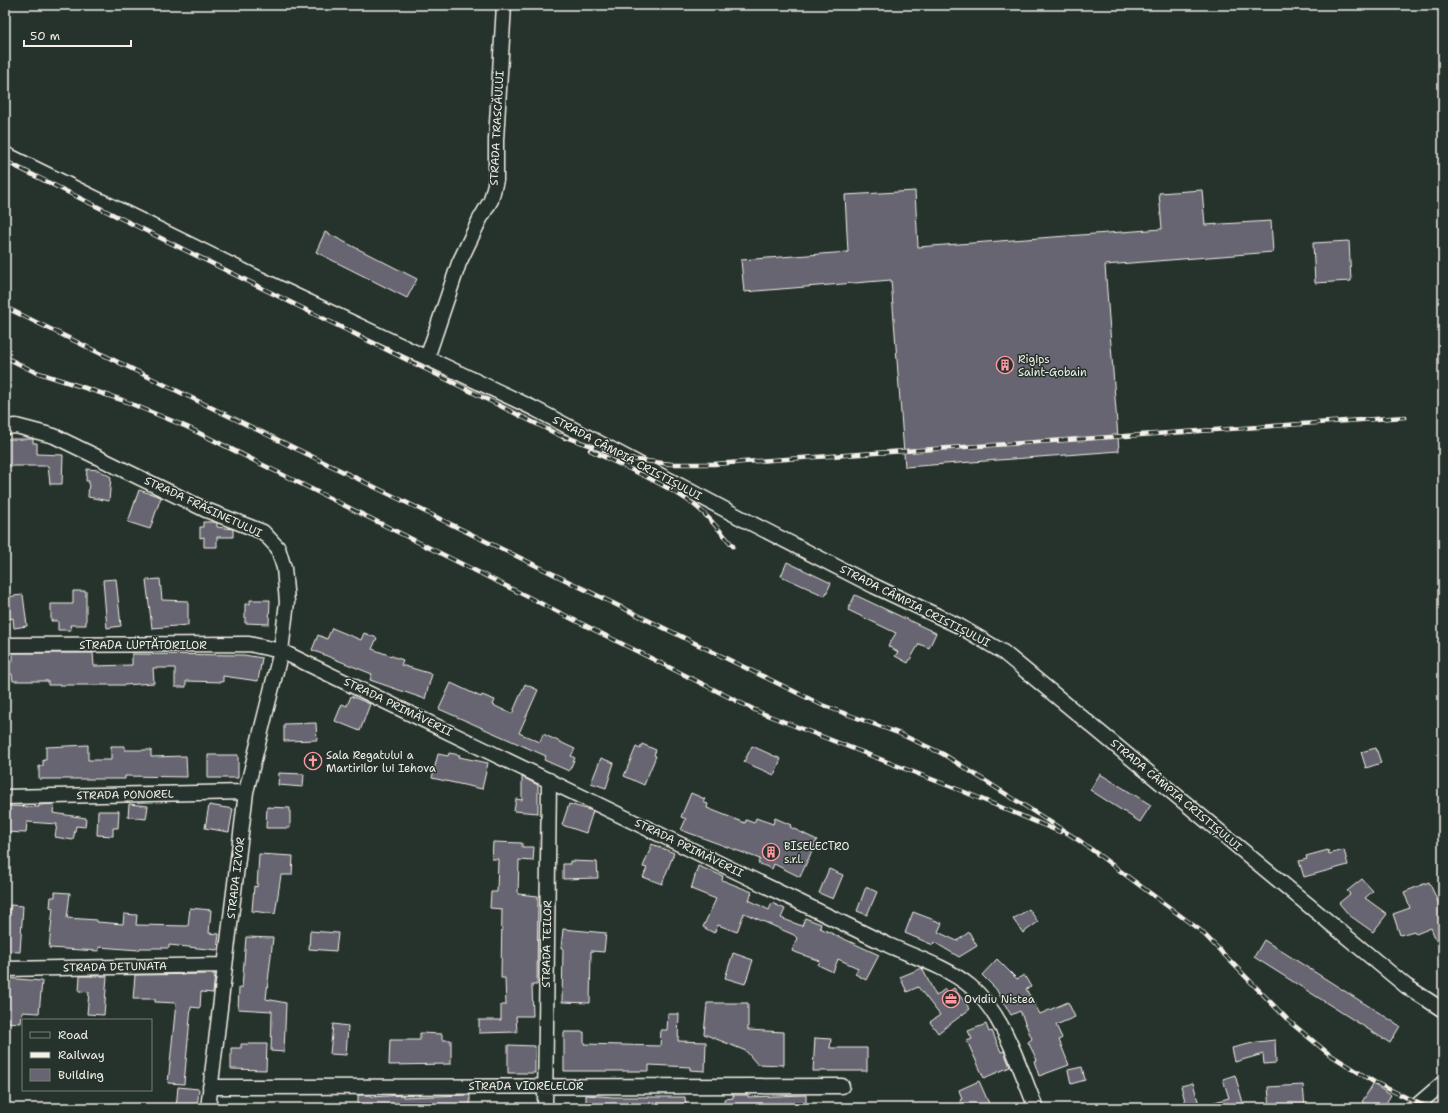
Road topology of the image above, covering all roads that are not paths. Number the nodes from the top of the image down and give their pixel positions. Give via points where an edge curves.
1 (504, 5) edge
2 (5, 154) edge
3 (427, 358) junction
4 (5, 427) edge
5 (5, 645) edge
6 (281, 651) junction
7 (549, 780) junction
8 (246, 792) junction
9 (5, 797) edge
10 (225, 965) junction
11 (5, 969) edge
12 (1443, 1010) edge
13 (1443, 1082) edge
14 (546, 1086) junction
15 (842, 1086) dead end
16 (210, 1087) junction
17 (208, 1108) edge
18 (545, 1108) edge
19 (1036, 1108) edge
20 (1414, 1108) edge

1 - 3 street, STRADA TRASCĂULUI via 496,180 491,200 459,263
2 - 3 street, STRADA CÂMPIA CRISTIȘULUI
3 - 12 street, STRADA CÂMPIA CRISTIȘULUI via 535,409 874,586 959,626 1003,652 1406,986
4 - 6 street, STRADA FRĂSINETULUI via 16,426 54,436 206,510 263,532 278,548 284,568 287,602
5 - 6 street, STRADA LUPTĂTORILOR via 249,644
6 - 7 street, STRADA PRIMĂVERII
6 - 8 street, STRADA IZVOR
7 - 14 street, STRADA TEILOR
7 - 19 street, STRADA PRIMĂVERII via 953,974 970,986 990,1007
8 - 9 street, STRADA PONOREL
8 - 10 street, STRADA IZVOR
10 - 11 street, STRADA DETUNATA
10 - 16 street, STRADA IZVOR
13 - 20 street
14 - 15 street, STRADA VIORELELOR
14 - 16 street, STRADA VIORELELOR
14 - 18 street, STRADA TEILOR
16 - 17 street, STRADA IZVOR

